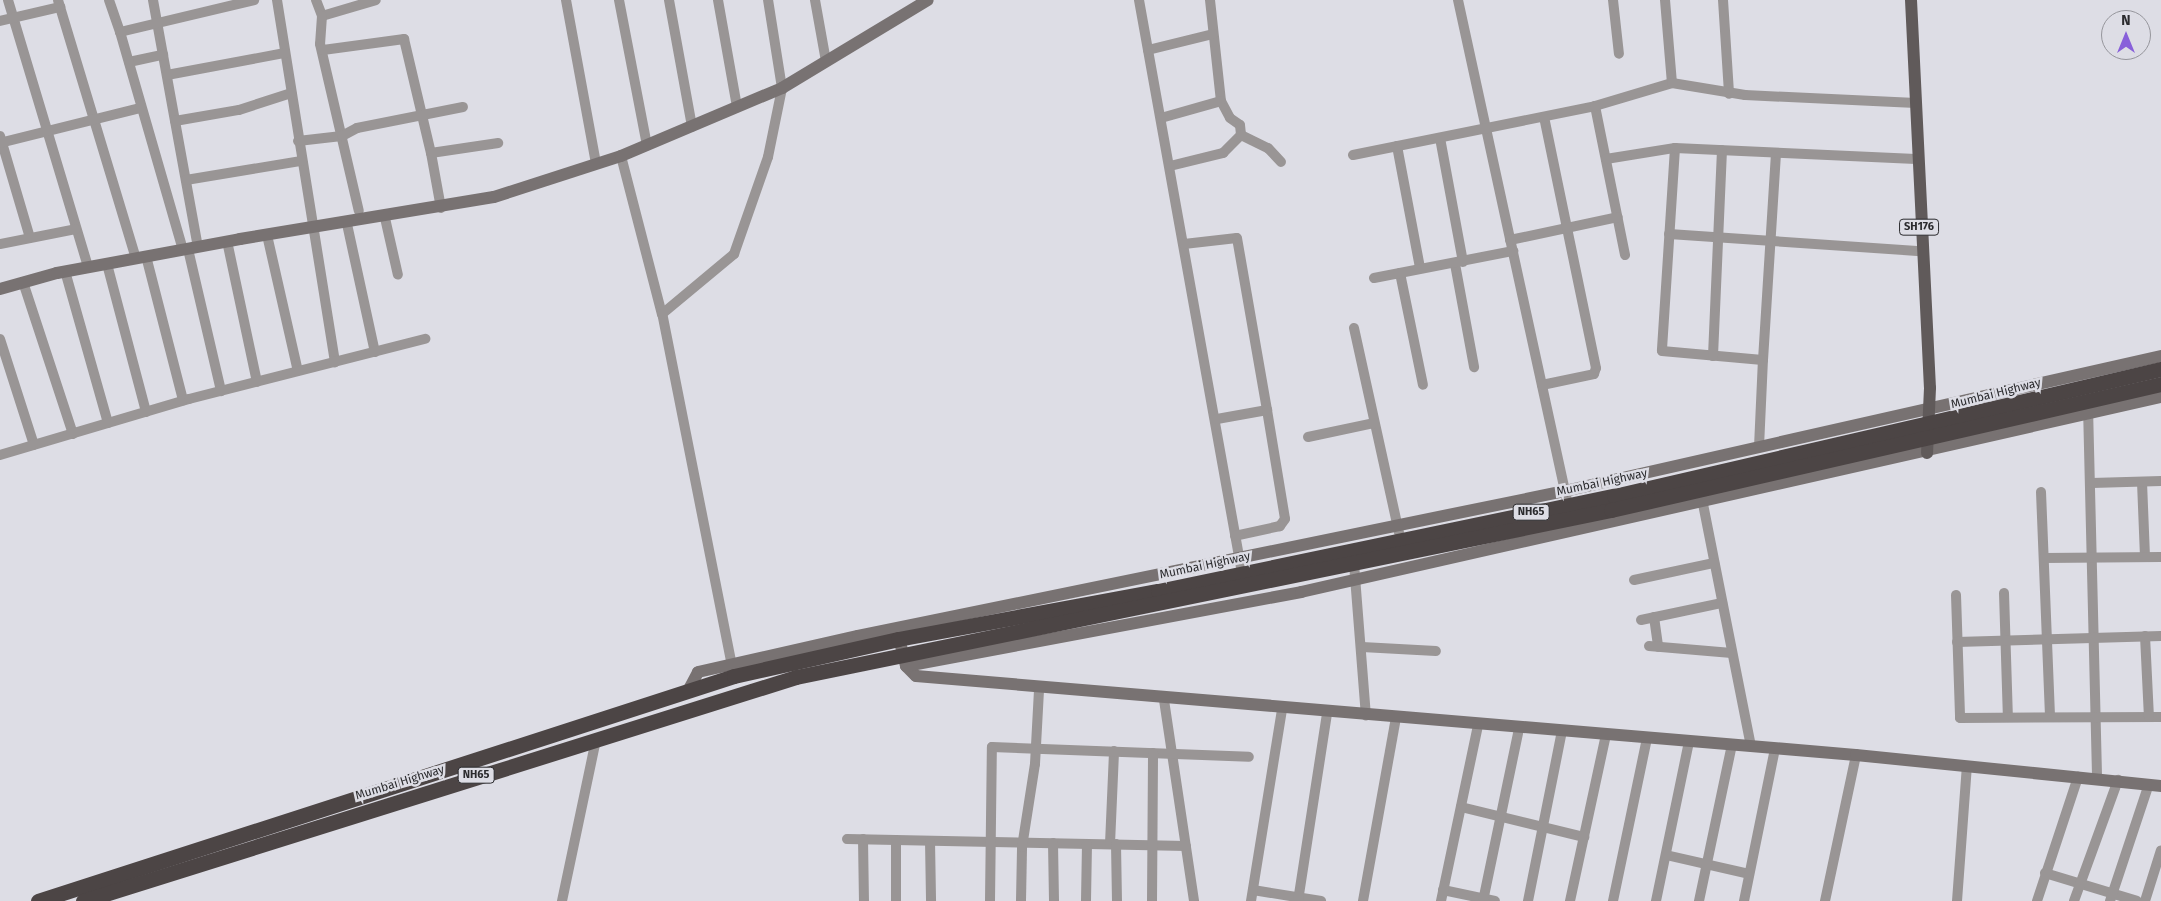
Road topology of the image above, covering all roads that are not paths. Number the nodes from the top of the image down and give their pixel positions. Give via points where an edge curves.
1 (8, 0) edge
2 (109, 0) edge
3 (153, 0) edge
4 (254, 0) edge
5 (277, 0) edge
6 (316, 0) edge
7 (376, 0) edge
8 (566, 0) edge
9 (619, 0) edge
10 (669, 0) edge
11 (718, 0) edge
12 (768, 0) edge
13 (814, 0) edge
14 (928, 0) edge
15 (1139, 0) edge
16 (1210, 0) edge
17 (1458, 0) edge
18 (1613, 0) edge
19 (1665, 0) edge
20 (1723, 0) edge
21 (1911, 0) edge
22 (59, 3) edge
23 (913, 4) edge
24 (322, 16) junction
25 (13, 17) junction
26 (0, 20) edge
27 (158, 25) junction
28 (120, 32) junction
29 (1213, 34) junction
30 (323, 50) junction
31 (1148, 50) junction
32 (285, 53) junction
33 (1619, 54) dead end
34 (163, 55) junction
35 (129, 62) junction
36 (826, 62) junction
37 (167, 75) junction
38 (1672, 83) junction
39 (782, 88) junction
40 (291, 93) junction
41 (1729, 94) junction
42 (1221, 101) junction
43 (1916, 103) junction
44 (1595, 106) junction
45 (463, 107) dead end
46 (737, 107) junction
47 (140, 108) junction
48 (424, 116) junction
49 (1544, 117) junction
50 (1161, 118) junction
51 (94, 120) junction
52 (175, 121) junction
53 (692, 126) junction
54 (1486, 128) junction
55 (47, 131) junction
56 (1241, 135) junction
57 (342, 136) junction
58 (1440, 138) junction
59 (1, 141) edge
60 (298, 141) junction
61 (498, 143) dead end
62 (647, 145) junction
63 (1397, 146) junction
64 (1675, 148) junction
65 (1722, 150) junction
66 (432, 153) junction
67 (1776, 153) junction
68 (1353, 155) dead end
69 (621, 156) junction
70 (1606, 159) junction
71 (1916, 159) junction
72 (301, 160) junction
73 (1281, 162) dead end
74 (596, 163) junction
75 (1170, 166) junction
76 (186, 180) junction
77 (441, 208) junction
78 (359, 211) dead end
79 (1618, 217) junction
80 (385, 218) junction
81 (347, 224) junction
82 (1567, 228) junction
83 (76, 229) junction
84 (312, 229) junction
85 (1669, 234) junction
86 (267, 235) junction
87 (1719, 237) junction
88 (30, 238) junction
89 (1510, 240) junction
90 (226, 241) junction
91 (1770, 241) junction
92 (0, 244) edge
93 (1184, 244) junction
94 (190, 248) junction
95 (1513, 251) junction
96 (1920, 251) junction
97 (1625, 255) dead end
98 (141, 257) junction
99 (1459, 263) junction
100 (107, 264) junction
101 (88, 267) junction
102 (1420, 268) junction
103 (65, 271) junction
104 (1400, 273) junction
105 (398, 275) dead end
106 (1374, 278) dead end
107 (23, 282) junction
108 (0, 289) edge
109 (662, 314) junction
110 (1354, 328) dead end
111 (0, 339) edge
112 (425, 339) dead end
113 (375, 352) junction
114 (1713, 356) junction
115 (2161, 356) edge
116 (1763, 360) junction
117 (335, 362) junction
118 (1474, 367) dead end
119 (2161, 369) edge
120 (298, 371) junction
121 (257, 382) junction
122 (2161, 384) edge
123 (1422, 385) dead end
124 (1542, 385) junction
125 (220, 391) junction
126 (2161, 397) edge
127 (183, 400) junction
128 (2088, 408) junction
129 (1931, 409) junction
130 (1267, 410) junction
131 (146, 412) junction
132 (1217, 420) junction
133 (1374, 422) junction
134 (108, 423) junction
135 (1931, 430) junction
136 (73, 434) junction
137 (1308, 437) dead end
138 (34, 445) junction
139 (1759, 447) junction
140 (1778, 451) junction
141 (1927, 453) junction
142 (0, 455) edge
143 (2161, 481) edge
144 (2142, 482) junction
145 (2092, 483) junction
146 (2041, 492) dead end
147 (1566, 498) junction
148 (1703, 504) junction
149 (1396, 524) junction
150 (1235, 536) junction
151 (1401, 540) junction
152 (1239, 556) junction
153 (2145, 557) junction
154 (2161, 557) edge
155 (2044, 558) junction
156 (2093, 558) junction
157 (1714, 563) junction
158 (1354, 564) junction
159 (1242, 573) junction
160 (1357, 580) junction
161 (1634, 580) dead end
162 (2004, 593) dead end
163 (1956, 595) dead end
164 (1722, 603) junction
165 (1654, 617) junction
166 (1641, 620) dead end
167 (897, 633) junction
168 (2145, 636) junction
169 (2161, 636) edge
170 (2094, 638) junction
171 (2047, 639) junction
172 (2005, 641) junction
173 (1957, 642) junction
174 (1362, 647) junction
175 (1436, 651) dead end
176 (1732, 652) junction
177 (904, 661) junction
178 (733, 671) junction
179 (1038, 690) junction
180 (1164, 700) junction
181 (1282, 709) junction
182 (1327, 713) junction
183 (1366, 716) junction
184 (2148, 716) junction
185 (2161, 716) edge
186 (2008, 717) junction
187 (2050, 717) junction
188 (2096, 717) junction
189 (1396, 718) junction
190 (1478, 725) junction
191 (1519, 728) junction
192 (1562, 731) junction
193 (1606, 735) junction
194 (1647, 738) junction
195 (596, 739) junction
196 (1689, 742) junction
197 (1732, 745) junction
198 (1751, 746) junction
199 (1774, 748) junction
200 (1036, 749) junction
201 (1114, 752) junction
202 (1153, 753) junction
203 (1172, 754) junction
204 (1856, 755) junction
205 (1249, 756) dead end
206 (1967, 766) junction
207 (2078, 777) junction
208 (2096, 778) junction
209 (2118, 780) junction
210 (2155, 785) edge
211 (1461, 807) junction
212 (1501, 817) junction
213 (1543, 827) junction
214 (1584, 837) junction
215 (847, 839) dead end
216 (863, 839) junction
217 (896, 840) junction
218 (930, 841) junction
219 (990, 842) junction
220 (1024, 843) junction
221 (1053, 843) junction
222 (1087, 844) junction
223 (1114, 844) junction
224 (1152, 845) junction
225 (1186, 846) junction
226 (2161, 850) edge
227 (1666, 854) junction
228 (1707, 864) junction
229 (2046, 873) junction
230 (1749, 874) junction
231 (2080, 882) junction
232 (1252, 890) junction
233 (1443, 890) junction
234 (2112, 896) edge
235 (1298, 900) edge
236 (1484, 900) edge
237 (38, 901) edge
238 (83, 901) edge
239 (562, 901) edge
240 (864, 901) edge
241 (896, 901) edge
242 (931, 901) edge
243 (990, 901) edge
244 (1021, 901) edge
245 (1054, 901) edge
246 (1086, 901) edge
247 (1117, 901) edge
248 (1152, 901) edge
249 (1194, 901) edge
250 (1251, 901) edge
251 (1321, 901) edge
252 (1363, 901) edge
253 (1441, 901) edge
254 (1495, 901) edge
255 (1528, 901) edge
256 (1570, 901) edge
257 (1613, 901) edge
258 (1656, 901) edge
259 (1699, 901) edge
260 (1744, 901) edge
261 (1825, 901) edge
262 (1957, 901) edge
263 (2037, 901) edge
264 (2074, 901) edge
265 (2137, 901) edge
266 (2145, 901) edge

1 - 25 street
2 - 28 street
3 - 27 street
4 - 27 street
5 - 32 street
6 - 24 street
7 - 24 street
8 - 74 street
9 - 62 street
10 - 53 street
11 - 46 street
12 - 39 street
13 - 36 street
14 - 23 street
15 - 31 street
16 - 29 street
17 - 54 street
18 - 33 street
19 - 38 street
20 - 41 street
21 - 43 main road, SH176
22 - 25 street
22 - 51 street
23 - 36 street
24 - 30 street
25 - 26 street
25 - 55 street
27 - 28 street
27 - 34 street
28 - 35 street
29 - 31 street
29 - 42 street
30 - 48 street via 404,38
30 - 57 street
31 - 50 street
32 - 37 street
32 - 40 street
34 - 35 street
34 - 37 street
35 - 47 street
36 - 39 street
37 - 52 street
38 - 41 street
38 - 44 street
39 - 46 street
39 - 109 street via 768,157 734,254
40 - 52 street via 239,110
40 - 60 street
41 - 43 street
42 - 50 street
42 - 56 street via 1230,118 1240,125
43 - 71 main road, SH176
44 - 49 street
44 - 70 street
45 - 48 street
46 - 53 street
47 - 51 street
47 - 94 street
48 - 57 street via 357,128
48 - 66 street
49 - 54 street
49 - 82 street
50 - 75 street
51 - 55 street
51 - 98 street
52 - 76 street
53 - 62 street
54 - 58 street
54 - 89 street
55 - 59 street
55 - 83 street
56 - 73 street via 1268,148
56 - 75 street via 1223,153
57 - 60 street
57 - 78 street
58 - 63 street
58 - 99 street
59 - 88 street
60 - 72 street
61 - 66 street
62 - 69 street
63 - 68 street
63 - 102 street
64 - 65 street
64 - 70 street
64 - 85 street
65 - 67 street
65 - 87 street
66 - 77 street
67 - 71 street
67 - 91 street
69 - 74 street
69 - 109 street
70 - 79 street
71 - 96 main road, SH176
72 - 76 street
72 - 84 street
74 - 77 street via 494,197
75 - 93 street
76 - 94 street
77 - 80 street
79 - 82 street
79 - 97 street
80 - 81 street
80 - 105 street
81 - 84 street
81 - 113 street
82 - 89 street
82 - 124 street via 1596,368 1594,374
83 - 88 street
83 - 101 street
84 - 86 street
84 - 117 street
85 - 87 street
85 - 114 street via 1662,351
86 - 90 street
86 - 120 street
87 - 91 street
87 - 114 street
88 - 92 street
89 - 95 street
90 - 94 street
90 - 121 street
91 - 96 street
91 - 116 street
93 - 130 street via 1237,238
93 - 132 street
94 - 98 street
94 - 125 street
95 - 99 street
95 - 124 street
96 - 129 main road, SH176
98 - 100 street
98 - 127 street
99 - 102 street
99 - 118 street
100 - 101 street
100 - 131 street
101 - 103 street
102 - 104 street
103 - 107 street
103 - 134 street
104 - 106 street
104 - 123 street
107 - 108 street
107 - 136 street
109 - 178 street
110 - 133 street
111 - 138 street
112 - 113 street
113 - 117 street
114 - 116 street
115 - 129 street
116 - 139 street
117 - 120 street
119 - 135 highway, Mumbai Highway / NH65
120 - 121 street
121 - 125 street
122 - 128 highway, Mumbai Highway / NH65
124 - 147 street
125 - 127 street
126 - 128 street
127 - 131 street
128 - 135 highway, Mumbai Highway / NH65
128 - 141 street
128 - 145 street
129 - 135 main road, SH176
129 - 140 street
130 - 132 street
130 - 150 street via 1284,520 1280,526
131 - 134 street
132 - 150 street
133 - 137 street
133 - 149 street
134 - 136 street
135 - 140 highway, Mumbai Highway / NH65
135 - 141 main road, SH176
135 - 158 highway, Mumbai Highway / NH65
136 - 138 street
138 - 142 street
139 - 140 street
139 - 147 street
140 - 147 highway, Mumbai Highway / NH65
141 - 148 street
143 - 144 street
144 - 145 street
144 - 153 street
145 - 156 street
146 - 155 street
147 - 149 street
147 - 151 highway, Mumbai Highway / NH65
148 - 157 street
148 - 160 street
149 - 151 street
149 - 152 street
150 - 152 street
151 - 159 highway, Mumbai Highway / NH65
152 - 159 street
152 - 167 street
153 - 154 street
153 - 156 street
155 - 156 street
155 - 171 street
156 - 170 street
157 - 161 street
157 - 164 street
158 - 160 street
158 - 177 highway, Mumbai Highway / NH65 via 934,649
159 - 167 highway, Mumbai Highway / NH65
160 - 174 street
160 - 177 street
162 - 172 street
163 - 173 street
164 - 165 street
164 - 176 street
165 - 166 street
165 - 176 street via 1653,646
167 - 177 street
167 - 178 highway, NH65
168 - 169 street
168 - 170 street
168 - 184 street
170 - 171 street
170 - 188 street
171 - 172 street
171 - 187 street
172 - 173 street
172 - 186 street
173 - 186 street via 1960,718
174 - 175 street
174 - 183 street
176 - 198 street
177 - 179 street via 916,676
177 - 195 highway, Mumbai Highway / NH65 via 873,662 796,677
178 - 237 highway, NH65 via 688,691
179 - 180 street
179 - 200 street
180 - 181 street
180 - 203 street
181 - 182 street
181 - 232 street
182 - 183 street
182 - 235 street
183 - 189 street
184 - 185 street
184 - 188 street
186 - 187 street
187 - 188 street
188 - 208 street
189 - 190 street
189 - 252 street
190 - 191 street
190 - 211 street
191 - 192 street
191 - 212 street
192 - 193 street
192 - 213 street
193 - 194 street
193 - 214 street
194 - 196 street
194 - 257 street
195 - 238 highway, Mumbai Highway / NH65
195 - 239 street
196 - 197 street
196 - 227 street
197 - 198 street
197 - 228 street
198 - 199 street
199 - 204 street
199 - 230 street
200 - 201 street
200 - 219 street via 992,747
200 - 220 street
201 - 202 street
201 - 223 street
202 - 203 street
202 - 224 street
203 - 205 street
203 - 225 street
204 - 206 street
204 - 261 street
206 - 207 street
206 - 262 street
207 - 208 street
207 - 229 street
208 - 209 street
209 - 210 street
209 - 231 street
210 - 234 street
211 - 212 street
211 - 233 street
212 - 213 street
212 - 236 street
213 - 214 street
213 - 255 street
214 - 256 street
215 - 216 street
216 - 217 street
216 - 240 street
217 - 218 street
217 - 241 street
218 - 219 street
218 - 242 street
219 - 220 street
219 - 243 street
220 - 221 street
220 - 244 street
221 - 222 street
221 - 245 street
222 - 223 street
222 - 246 street
223 - 224 street
223 - 247 street
224 - 225 street
224 - 248 street
225 - 249 street
226 - 266 street
227 - 228 street
227 - 258 street
228 - 230 street
228 - 259 street
229 - 231 street
229 - 263 street
230 - 260 street
231 - 234 street
231 - 264 street
232 - 235 street
232 - 250 street
233 - 236 street
233 - 253 street
234 - 265 street
235 - 251 street
236 - 254 street

